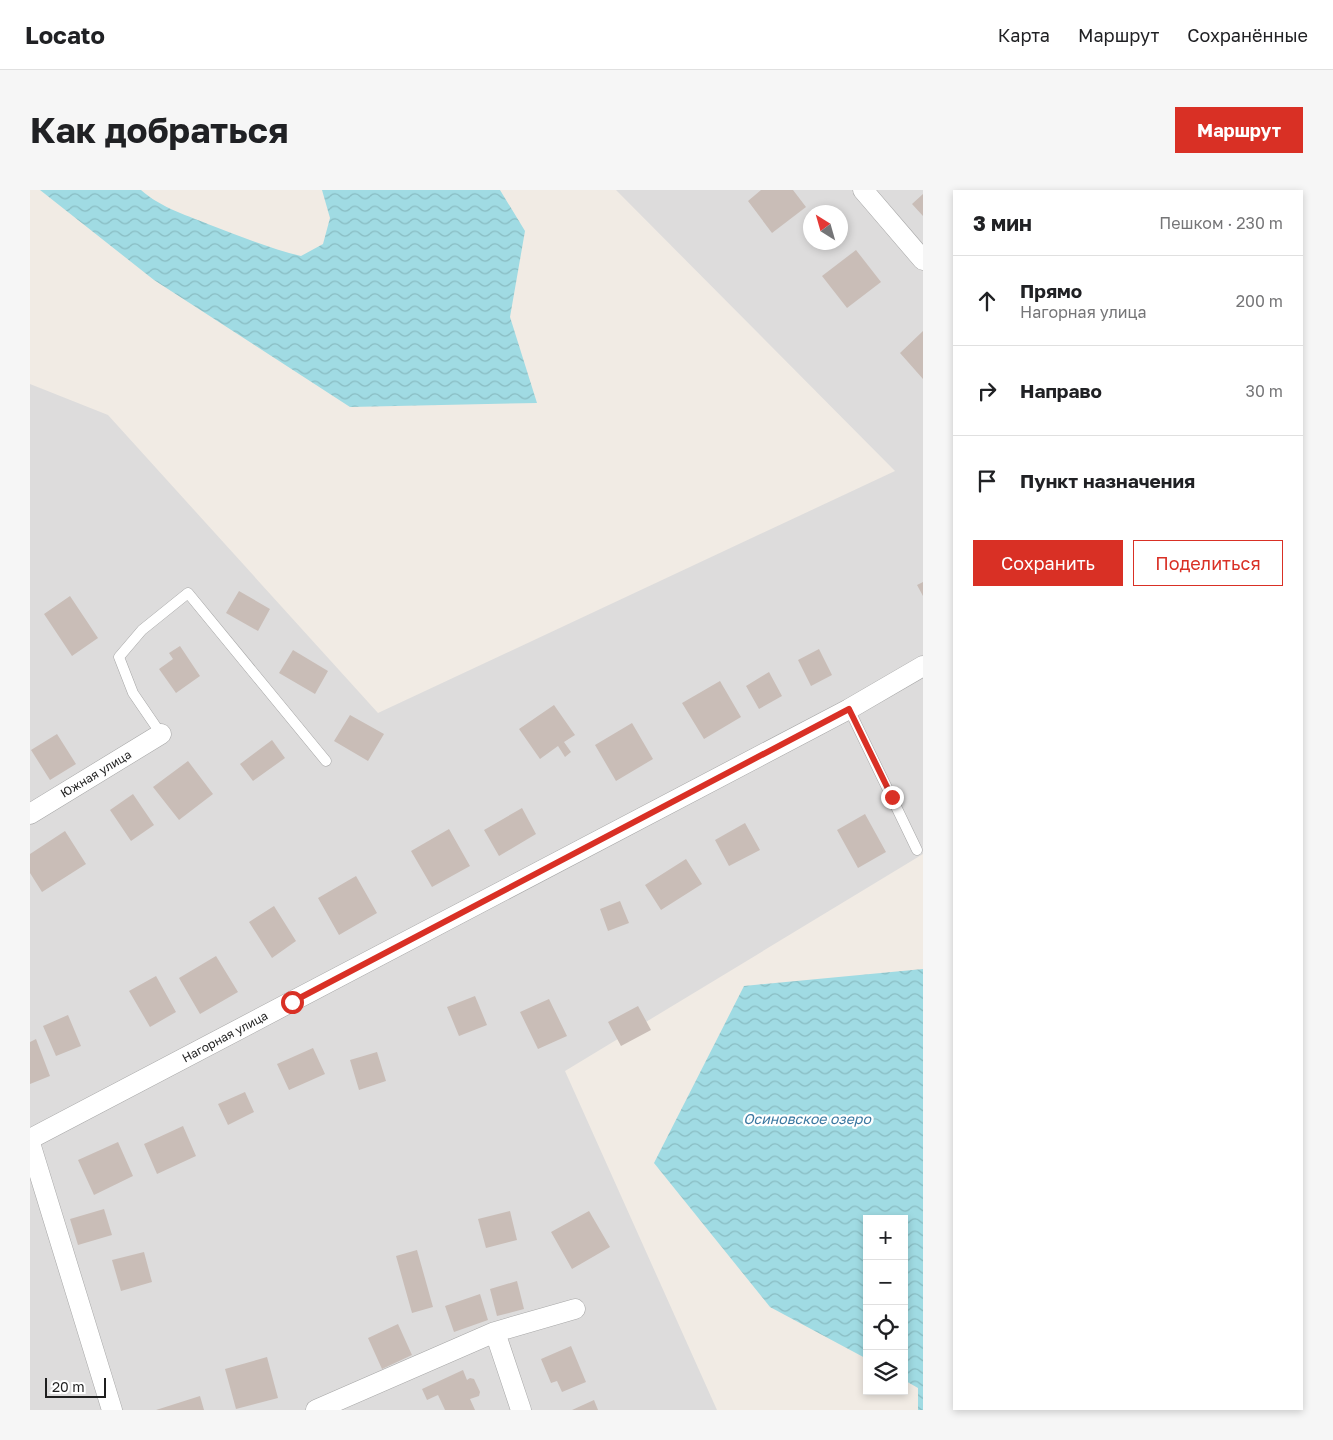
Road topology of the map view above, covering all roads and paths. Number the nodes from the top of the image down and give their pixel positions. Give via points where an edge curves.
1 (863, 190) edge
2 (923, 260) edge
3 (923, 666) edge
4 (849, 709) junction
5 (161, 734) joint
6 (326, 761) dead end
7 (30, 814) edge
8 (917, 850) dead end
9 (30, 1139) edge
10 (30, 1143) edge
11 (575, 1309) dead end
12 (494, 1332) junction
13 (112, 1410) edge
14 (316, 1410) edge
15 (521, 1410) edge

1 - 2 street
3 - 4 street, Нагорная улица
4 - 8 lane
4 - 9 street, Нагорная улица
5 - 6 lane via 133,693 119,657 142,630 188,593
5 - 7 street, Южная улица
10 - 13 street
11 - 12 street
12 - 14 street
12 - 15 street

